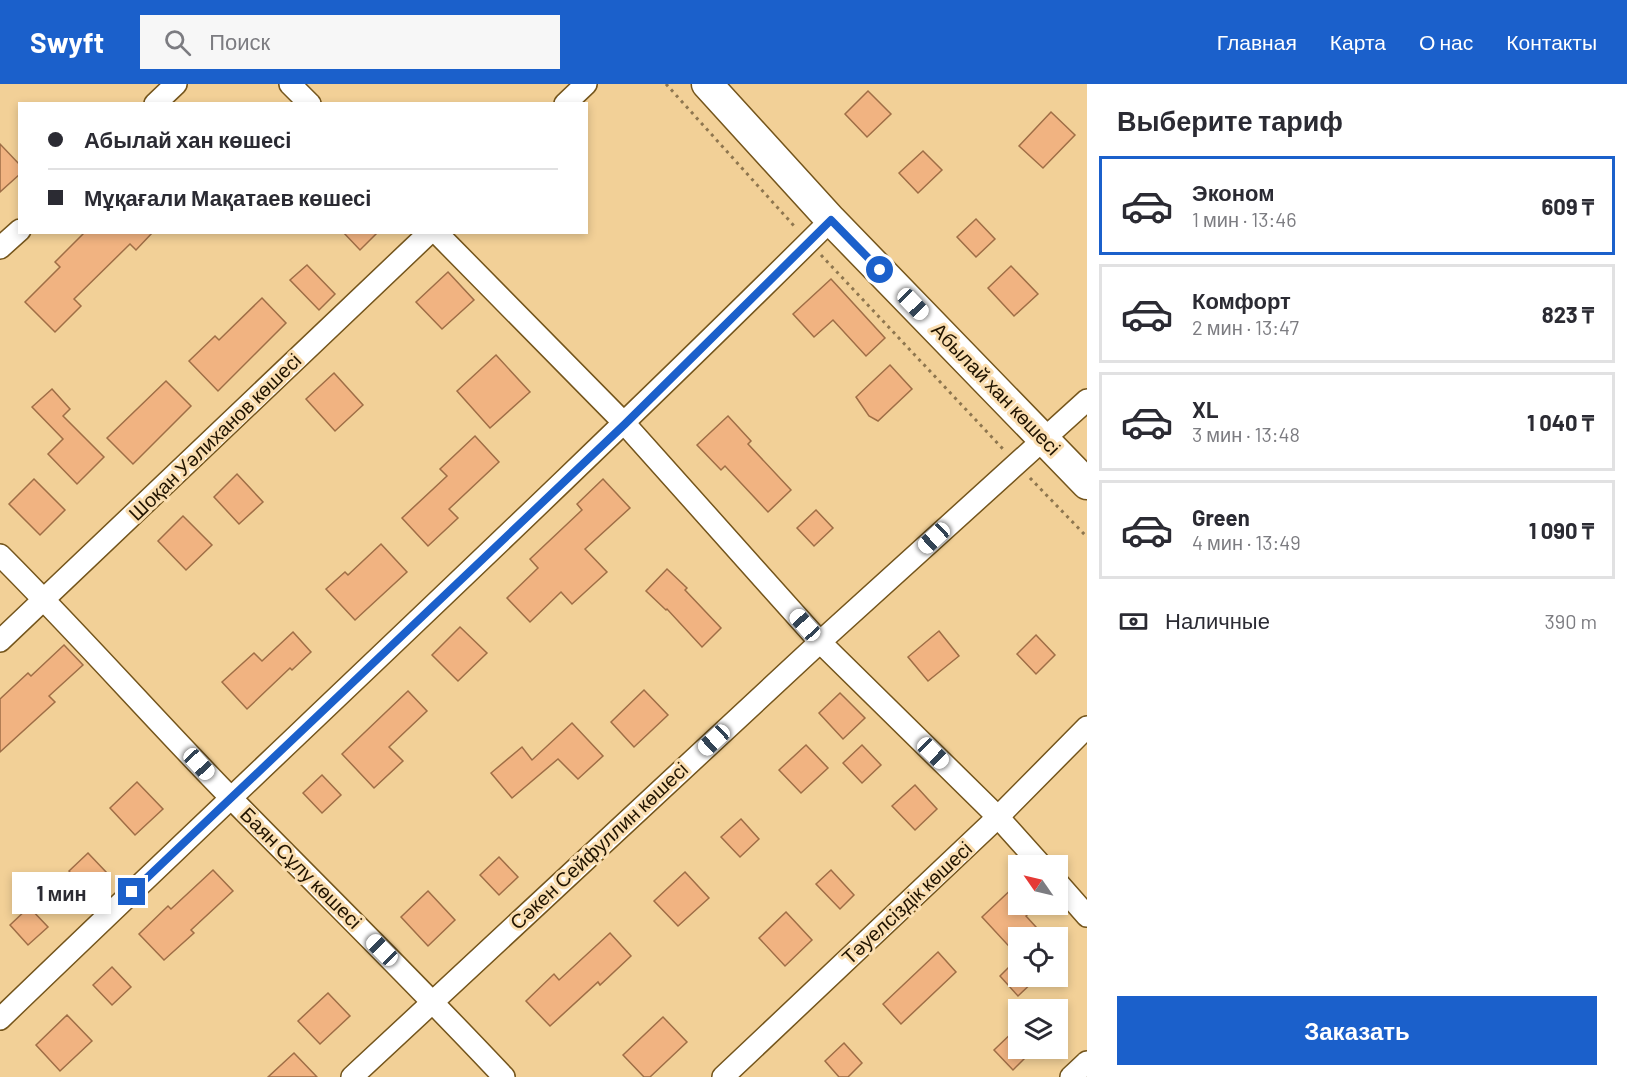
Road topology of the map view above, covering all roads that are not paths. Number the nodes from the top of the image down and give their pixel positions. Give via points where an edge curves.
1 (176, 84) edge
2 (290, 84) edge
3 (586, 84) edge
4 (707, 84) edge
5 (157, 102) edge
6 (307, 102) edge
7 (567, 102) edge
8 (831, 220) junction
9 (18, 232) edge
10 (428, 234) edge
11 (438, 234) edge
12 (0, 248) edge
13 (1087, 400) edge
14 (625, 424) junction
15 (1044, 438) junction
16 (1087, 484) edge
17 (0, 555) edge
18 (45, 599) junction
19 (0, 641) edge
20 (820, 642) junction
21 (1087, 727) edge
22 (230, 797) junction
23 (998, 817) junction
24 (1032, 855) edge
25 (1068, 894) edge
26 (1087, 916) edge
27 (432, 1001) junction
28 (0, 1019) edge
29 (1087, 1062) edge
30 (352, 1077) edge
31 (504, 1077) edge
32 (723, 1077) edge
33 (1071, 1077) edge

1 - 5 street
2 - 6 street
3 - 7 street
4 - 8 street, Абылай хан көшесі
8 - 14 street
8 - 15 street, Абылай хан көшесі
9 - 12 street
10 - 18 street, Шоқан Уәлиханов көшесі
11 - 14 street
13 - 15 street, Сәкен Сейфуллин көшесі
14 - 20 street
14 - 22 street
15 - 16 street, Абылай хан көшесі
15 - 20 street, Сәкен Сейфуллин көшесі
17 - 18 street, Баян Сұлу көшесі
18 - 19 street, Шоқан Уәлиханов көшесі
18 - 22 street, Баян Сұлу көшесі
20 - 23 street
20 - 27 street, Сәкен Сейфуллин көшесі
21 - 23 street, Тәуелсіздік көшесі
22 - 27 street, Баян Сұлу көшесі
22 - 28 street
23 - 24 street
23 - 32 street, Тәуелсіздік көшесі
25 - 26 street
27 - 30 street, Сәкен Сейфуллин көшесі
27 - 31 street, Баян Сұлу көшесі
29 - 33 street

